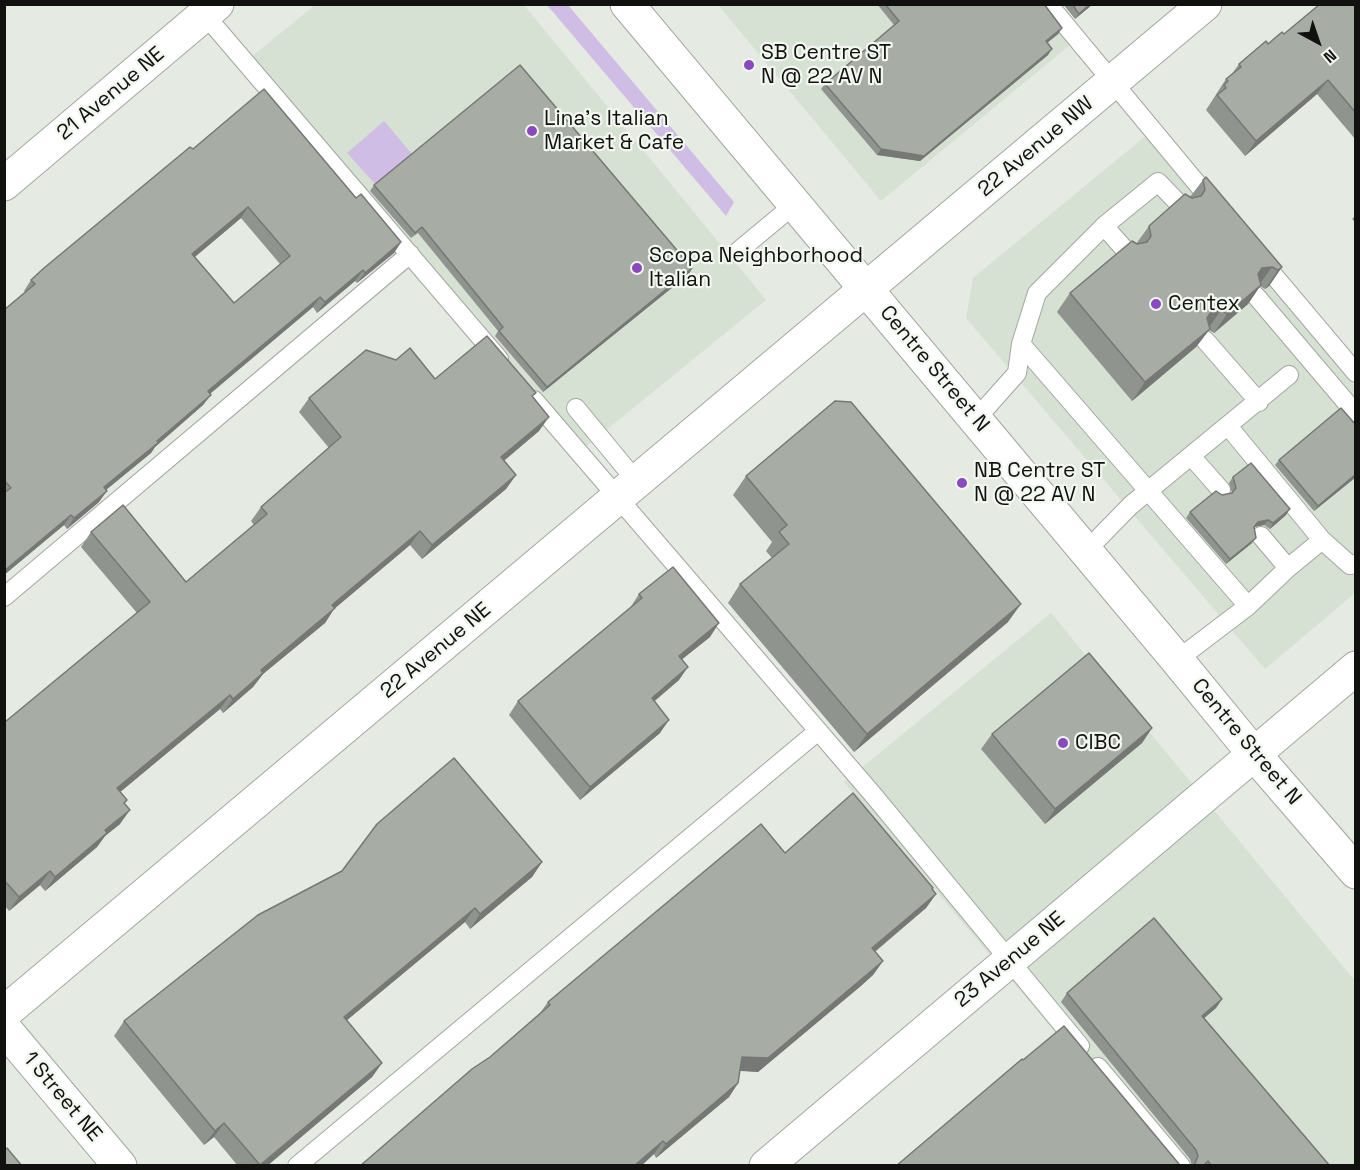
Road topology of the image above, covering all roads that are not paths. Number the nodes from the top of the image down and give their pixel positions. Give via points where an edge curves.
1 (627, 4) edge
2 (1048, 4) edge
3 (1205, 4) edge
4 (206, 8) edge
5 (1112, 83) junction
6 (4, 184) edge
7 (795, 204) junction
8 (1181, 206) edge
9 (1225, 218) edge
10 (1104, 226) junction
11 (1248, 245) edge
12 (1127, 252) edge
13 (736, 253) dead end
14 (410, 254) junction
15 (867, 290) junction
16 (1256, 296) edge
17 (1205, 340) edge
18 (1021, 344) junction
19 (509, 371) edge
20 (1356, 373) edge
21 (1289, 375) dead end
22 (525, 389) edge
23 (1259, 402) junction
24 (576, 408) dead end
25 (1356, 414) edge
26 (976, 419) junction
27 (1228, 426) junction
28 (1191, 456) junction
29 (628, 490) junction
30 (1221, 490) dead end
31 (1149, 491) junction
32 (1261, 536) dead end
33 (1322, 540) junction
34 (1086, 551) junction
35 (1356, 564) edge
36 (1288, 568) junction
37 (4, 597) edge
38 (1248, 606) junction
39 (1178, 660) junction
40 (1356, 668) edge
41 (818, 731) junction
42 (1254, 754) junction
43 (1356, 872) edge
44 (1010, 960) junction
45 (4, 1013) edge
46 (4, 1028) edge
47 (120, 1166) edge
48 (297, 1166) edge
49 (766, 1166) edge
50 (1181, 1166) edge

1 - 7 street, Centre Street N
2 - 5 lane
3 - 5 street, 22 Avenue NW
4 - 6 street, 21 Avenue NE
4 - 14 lane
5 - 9 lane
5 - 15 street, 22 Avenue NW
7 - 13 lane
7 - 15 street, Centre Street N
8 - 10 lane via 1158,182
10 - 12 lane
10 - 18 lane via 1037,293
11 - 20 lane
14 - 19 lane
14 - 37 lane
15 - 26 street, Centre Street N
15 - 29 street, 22 Avenue NE
16 - 25 lane
17 - 23 lane
18 - 26 lane via 1017,374
18 - 31 lane
21 - 23 lane
22 - 29 lane
23 - 27 lane
24 - 29 lane
26 - 34 street, Centre Street N
27 - 28 lane
27 - 33 lane
28 - 30 lane
28 - 31 lane
29 - 41 lane
29 - 45 street, 22 Avenue NE
31 - 34 lane
31 - 38 lane
32 - 36 lane
33 - 35 lane via 1350,565
33 - 36 lane
34 - 39 street, Centre Street N
36 - 38 lane
38 - 39 lane
39 - 42 street, Centre Street N
40 - 42 street, 23 Avenue NE
41 - 44 lane
41 - 48 lane
42 - 43 street, Centre Street N
42 - 44 street, 23 Avenue NE
44 - 49 street, 23 Avenue NE
44 - 50 lane
46 - 47 street, 1 Street NE

